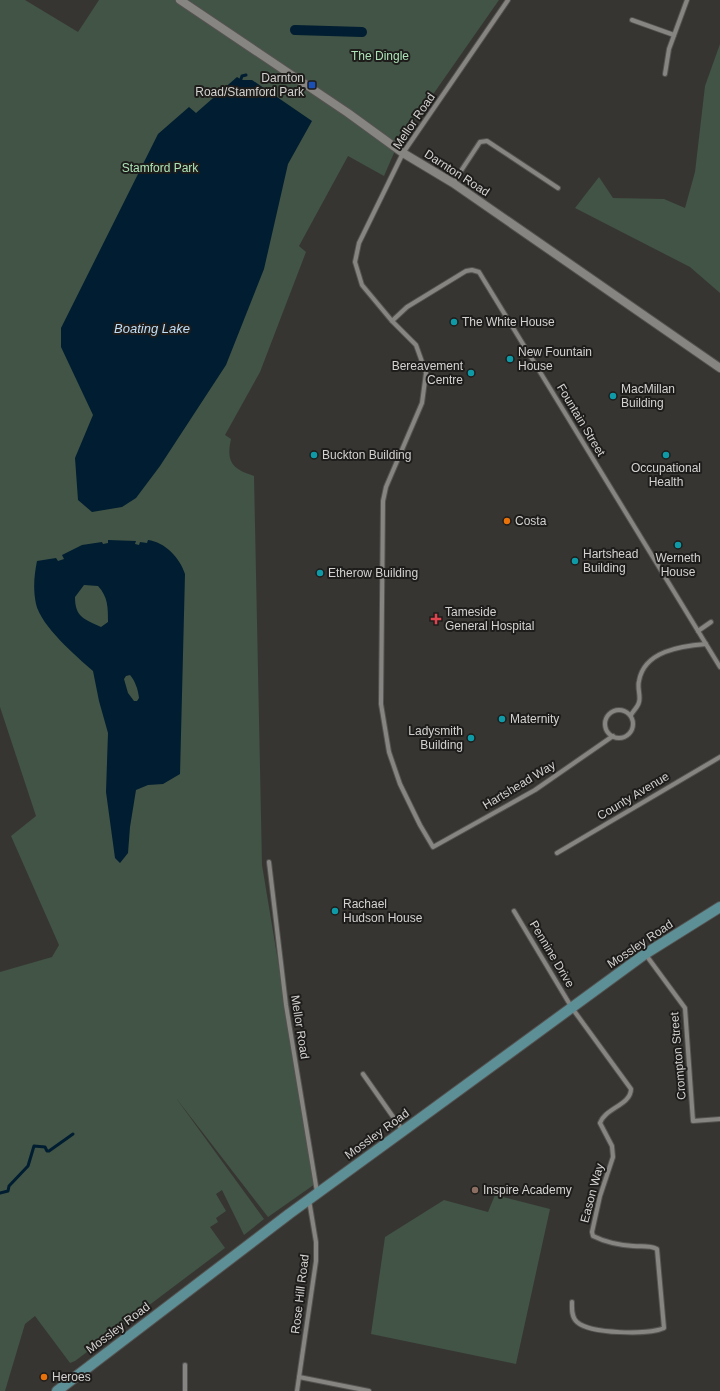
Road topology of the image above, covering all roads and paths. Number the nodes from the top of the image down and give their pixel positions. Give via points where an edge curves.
1 (180, 0) edge
2 (508, 0) edge
3 (687, 0) edge
4 (632, 20) dead end
5 (674, 35) junction
6 (665, 74) dead end
7 (403, 153) junction
8 (453, 183) junction
9 (558, 188) dead end
10 (392, 321) junction
11 (720, 368) edge
12 (712, 622) dead end
13 (698, 631) junction
14 (706, 644) junction
15 (720, 667) edge
16 (631, 715) junction
17 (613, 736) junction
18 (720, 756) edge
19 (557, 853) dead end
20 (269, 862) dead end
21 (720, 907) edge
22 (514, 911) dead end
23 (645, 954) junction
24 (572, 1008) junction
25 (362, 1074) dead end
26 (720, 1119) edge
27 (403, 1131) junction
28 (318, 1194) junction
29 (309, 1200) junction
30 (572, 1302) dead end
31 (185, 1365) dead end
32 (299, 1377) junction
33 (57, 1391) edge
34 (185, 1391) edge
35 (297, 1391) edge
36 (369, 1391) edge

1 - 7 street, Darnton Road
2 - 7 street, Mellor Road
3 - 5 street
4 - 5 street
5 - 6 street
7 - 8 street, Darnton Road
7 - 10 street, Mellor Road via 359,243 355,262 362,285
8 - 9 street via 480,142 487,140
8 - 11 street, Darnton Road
10 - 13 street, Fountain Street via 407,307 466,271 479,272
10 - 17 street, Hartshead Way via 416,345 426,373 422,403 382,501 381,704 388,752 420,825 433,847 535,790
12 - 13 street
13 - 14 street, Fountain Street
14 - 15 street, Fountain Street
14 - 16 street via 672,648 644,667 639,681 639,702
16 - 17 street via 634,724 630,733 622,738
16 - 17 street via 623,710 610,714 606,727
18 - 19 street, County Avenue
20 - 28 street, Mellor Road via 286,1005
21 - 23 main road, Mossley Road
22 - 24 street, Pennine Drive
23 - 24 main road, Mossley Road
23 - 26 street, Crompton Street via 685,1008 693,1121
24 - 27 main road, Mossley Road
24 - 30 street, Eason Way via 632,1089 629,1097 602,1116 600,1123 610,1141 613,1157 600,1196 593,1236 616,1244 649,1246 657,1249 664,1328 642,1332 598,1331 577,1322 572,1315
25 - 27 street
27 - 28 main road, Mossley Road
28 - 29 main road, Mossley Road
29 - 32 street, Rose Hill Road via 316,1242 316,1261
29 - 33 main road, Mossley Road
31 - 34 street
32 - 35 street, Rose Hill Road
32 - 36 street

